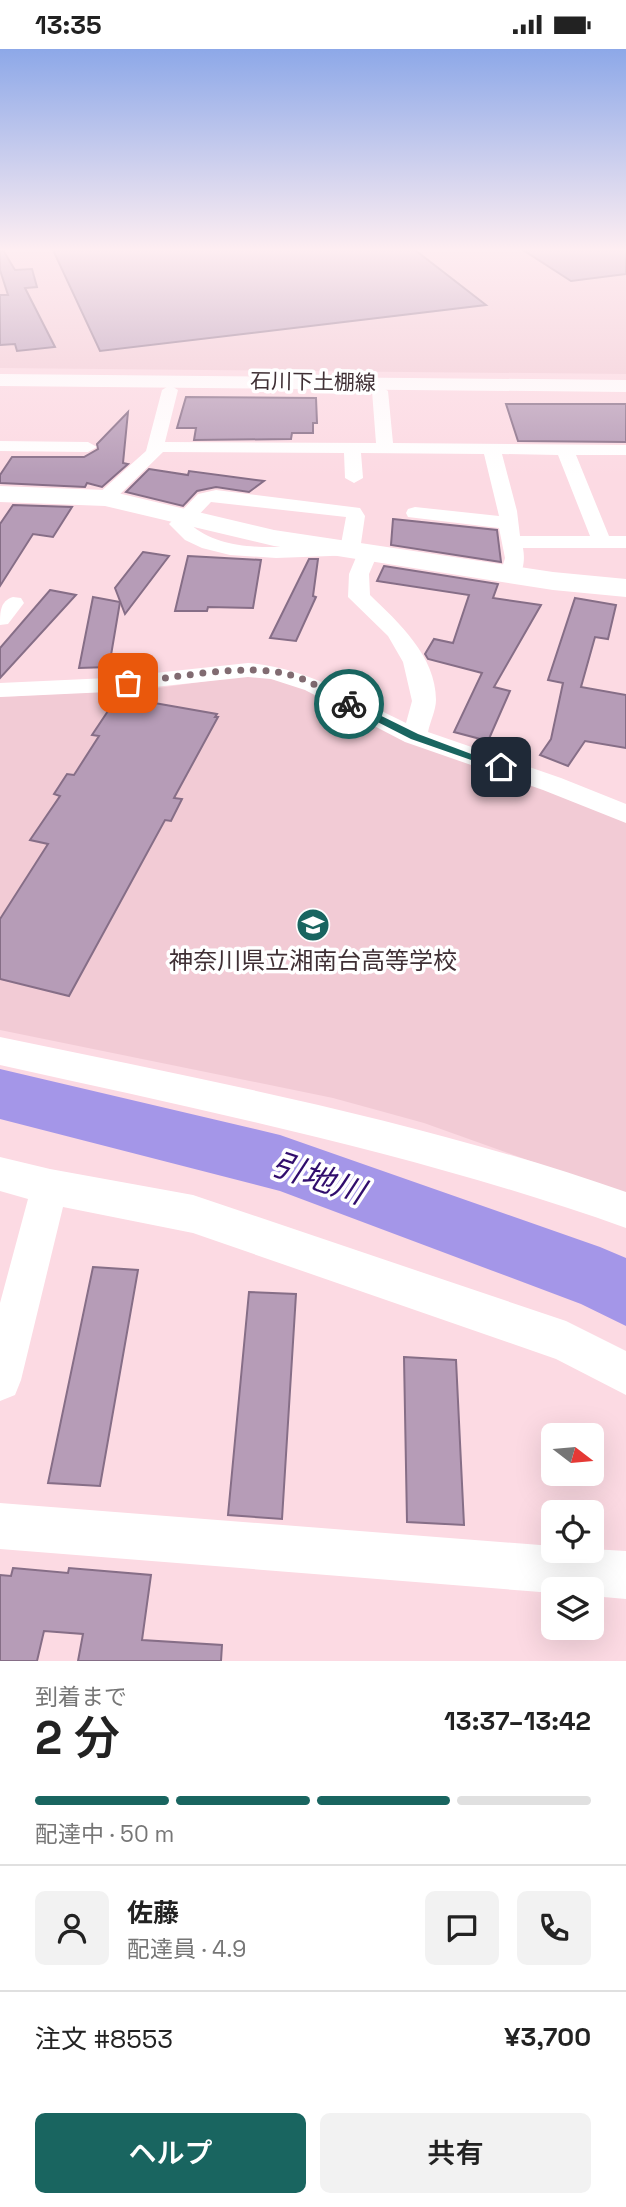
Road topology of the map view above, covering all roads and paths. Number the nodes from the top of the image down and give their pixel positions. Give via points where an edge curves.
1 (0, 380) edge
2 (626, 386) edge
3 (0, 389) edge
4 (170, 390) junction
5 (380, 391) junction
6 (626, 393) edge
7 (0, 446) edge
8 (88, 447) dead end
9 (156, 447) junction
10 (352, 449) junction
11 (385, 449) junction
12 (492, 450) junction
13 (565, 450) junction
14 (626, 450) edge
15 (354, 478) dead end
16 (0, 494) edge
17 (105, 498) junction
18 (415, 513) dead end
19 (183, 517) junction
20 (510, 532) junction
21 (602, 542) junction
22 (626, 542) edge
23 (352, 551) junction
24 (510, 575) junction
25 (626, 588) edge
26 (0, 690) edge
27 (414, 736) junction
28 (626, 814) edge
29 (0, 1051) edge
30 (0, 1174) edge
31 (50, 1187) junction
32 (626, 1210) edge
33 (626, 1374) edge
34 (0, 1380) edge
35 (0, 1526) edge
36 (626, 1575) edge

1 - 2 street, 石川下土棚線
3 - 4 street, 石川下土棚線
4 - 5 street, 石川下土棚線
4 - 9 street
5 - 6 street, 石川下土棚線
5 - 11 street
7 - 8 street
9 - 10 street
9 - 17 street
10 - 11 street
10 - 15 street
11 - 12 street
12 - 13 street
12 - 20 street
13 - 14 street
13 - 21 street
16 - 17 street
17 - 19 street
18 - 20 street
19 - 23 street
19 - 23 street via 205,498 216,496 353,512
20 - 21 street
20 - 24 street via 515,558
21 - 22 street
23 - 24 street
23 - 27 street via 359,597 397,633 414,662 424,701
24 - 25 street
26 - 27 street via 269,670 314,684
27 - 28 street
29 - 32 street via 342,1125 474,1159
30 - 31 street
31 - 33 street via 193,1214 566,1342
31 - 34 street
35 - 36 street

